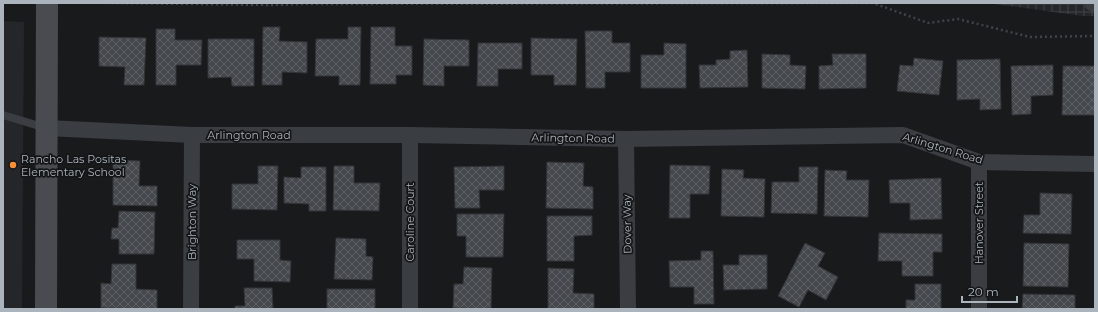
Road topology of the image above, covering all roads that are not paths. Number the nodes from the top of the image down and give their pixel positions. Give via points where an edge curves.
1 (47, 3) edge
2 (1092, 3) edge
3 (1095, 3) edge
4 (3, 115) edge
5 (47, 128) junction
6 (192, 135) junction
7 (410, 135) junction
8 (626, 139) junction
9 (979, 162) junction
10 (1095, 164) edge
11 (46, 309) edge
12 (191, 309) edge
13 (410, 309) edge
14 (628, 309) edge
15 (979, 309) edge

1 - 5 main road
2 - 3 street
4 - 5 lane
5 - 6 street, Arlington Road
5 - 11 main road
6 - 7 street, Arlington Road
6 - 12 street, Brighton Way
7 - 8 street, Arlington Road
7 - 13 street, Caroline Court
8 - 9 street, Arlington Road via 903,135
8 - 14 street, Dover Way
9 - 10 street, Arlington Road
9 - 15 street, Hanover Street

